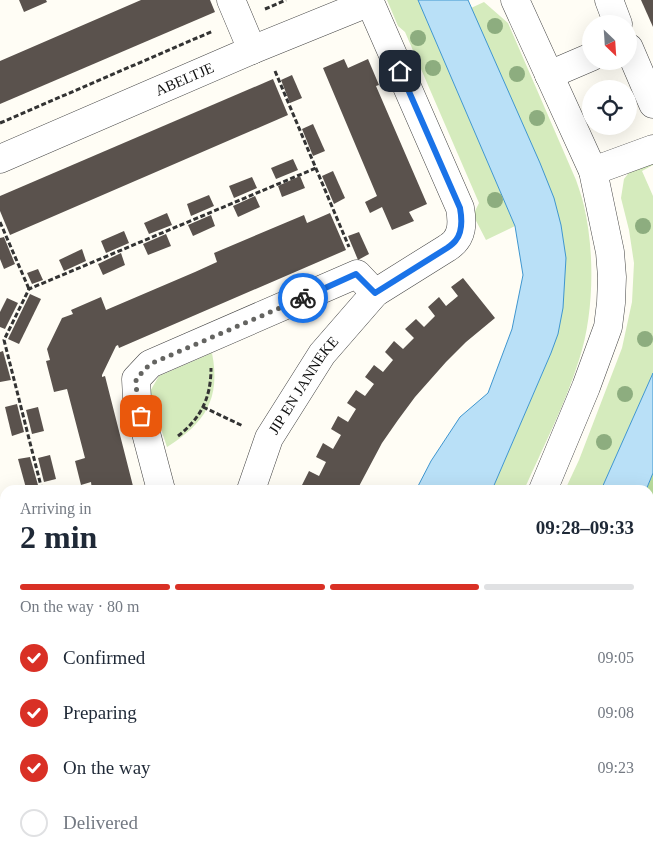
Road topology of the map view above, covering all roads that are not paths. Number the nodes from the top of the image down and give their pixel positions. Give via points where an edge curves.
1 (516, 0) edge
2 (608, 0) edge
3 (370, 1) edge
4 (235, 10) edge
5 (614, 15) edge
6 (258, 48) junction
7 (582, 61) edge
8 (638, 69) edge
9 (549, 75) junction
10 (653, 104) edge
11 (653, 149) edge
12 (0, 159) edge
13 (593, 171) junction
14 (366, 284) junction
15 (160, 485) edge
16 (253, 485) edge
17 (545, 485) edge

1 - 9 street
2 - 5 street
3 - 6 street, ABELTJE
3 - 14 street, JIP EN JANNEKE via 462,218 456,241 447,248
4 - 6 street
6 - 12 street, ABELTJE
7 - 9 street
8 - 10 street
9 - 13 street
11 - 13 street
13 - 17 street via 610,252 612,277 608,327
14 - 15 street, JIP EN JANNEKE via 150,364 136,379 137,399
14 - 16 street, JIP EN JANNEKE via 269,438

